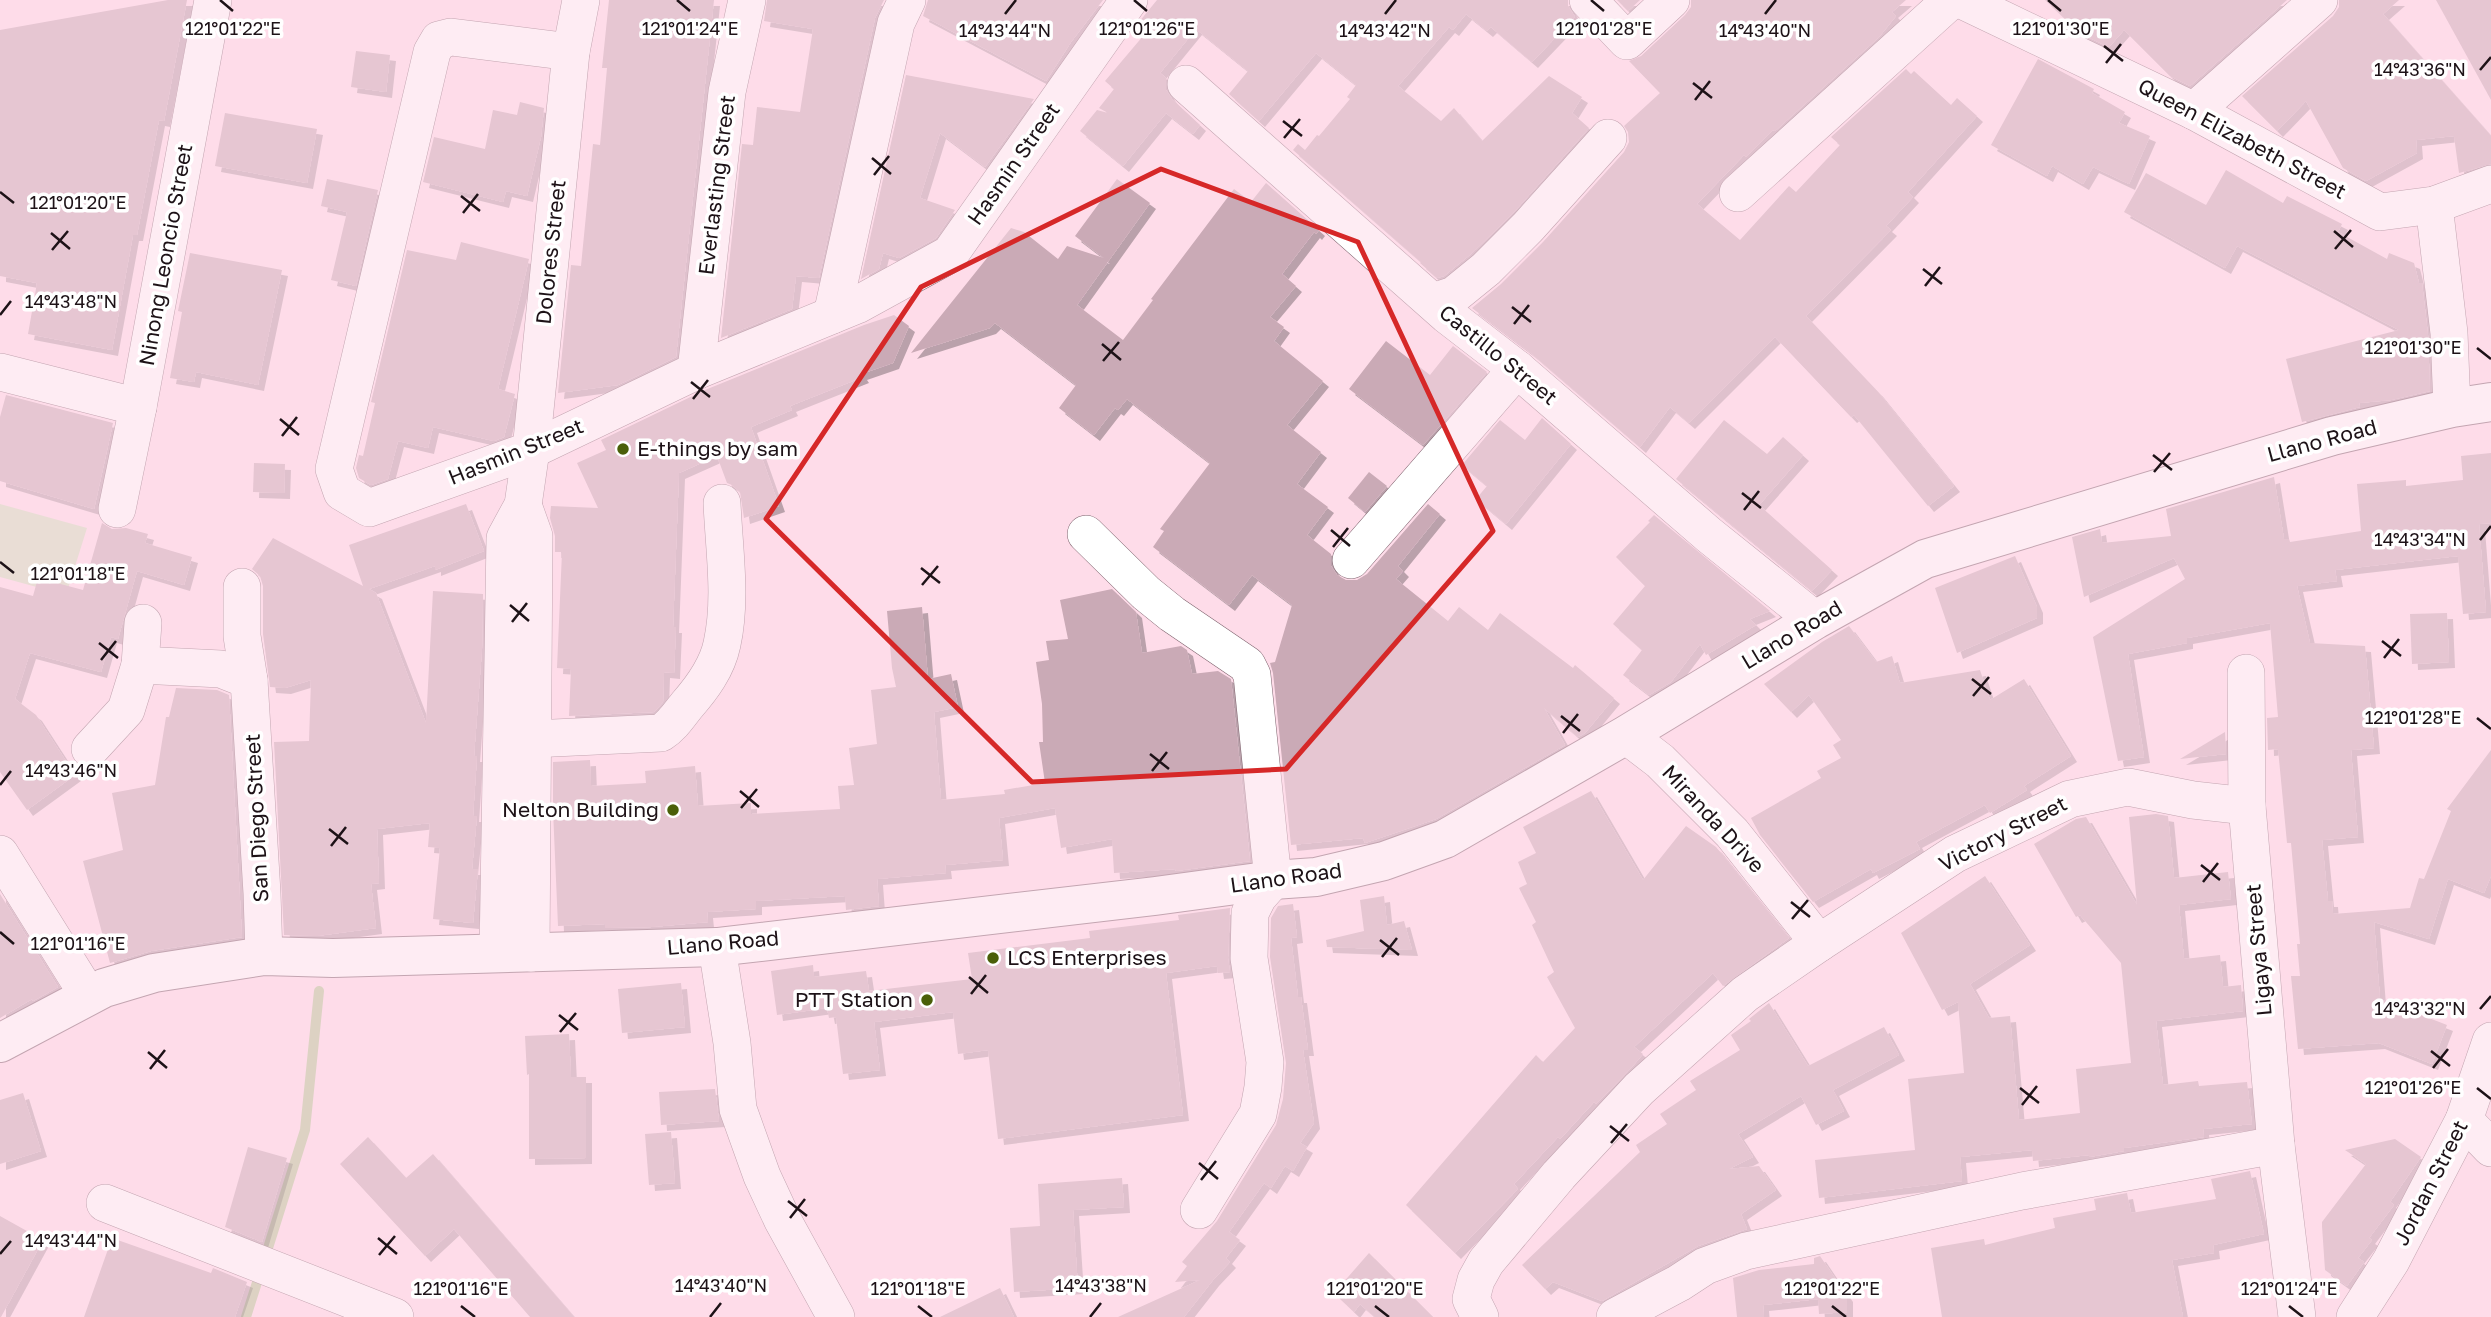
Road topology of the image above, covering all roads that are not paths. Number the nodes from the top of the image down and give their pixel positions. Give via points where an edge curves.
1 (214, 0) edge
2 (582, 0) edge
3 (747, 0) edge
4 (907, 0) edge
5 (1129, 0) edge
6 (1588, 0) edge
7 (1671, 0) edge
8 (1951, 0) edge
9 (1962, 0) edge
10 (2319, 0) edge
11 (572, 52) junction
12 (1186, 84) dead end
13 (2194, 111) junction
14 (1608, 138) dead end
15 (2491, 184) edge
16 (1738, 193) dead end
17 (2434, 205) junction
18 (1433, 302) junction
19 (832, 315) junction
20 (1517, 369) junction
21 (696, 371) junction
22 (0, 372) edge
23 (2491, 402) edge
24 (138, 408) junction
25 (2452, 408) junction
26 (531, 450) junction
27 (722, 503) dead end
28 (523, 505) junction
29 (117, 509) dead end
30 (1086, 534) dead end
31 (1351, 560) dead end
32 (242, 587) dead end
33 (1815, 620) junction
34 (143, 624) dead end
35 (140, 665) junction
36 (2246, 673) dead end
37 (249, 680) junction
38 (1626, 734) junction
39 (532, 739) junction
40 (90, 749) dead end
41 (2247, 806) junction
42 (0, 854) edge
43 (1273, 880) junction
44 (1819, 943) junction
45 (717, 947) junction
46 (515, 953) junction
47 (264, 956) junction
48 (88, 995) junction
49 (2491, 1041) edge
50 (0, 1043) edge
51 (2464, 1119) junction
52 (2276, 1145) junction
53 (2491, 1148) edge
54 (105, 1203) dead end
55 (1199, 1210) dead end
56 (395, 1317) edge
57 (836, 1317) edge
58 (1480, 1317) edge
59 (1615, 1317) edge
60 (2297, 1317) edge
61 (2355, 1317) edge

1 - 24 street, Ninong Leoncio Street
2 - 11 street, Dolores Street
3 - 21 street, Everlasting Street via 727,92
4 - 19 street via 896,23
5 - 19 street, Hasmin Street via 950,254
6 - 7 street via 1627,41
8 - 16 street
9 - 13 street, Queen Elizabeth Street
10 - 13 street
11 - 26 street, Dolores Street
11 - 26 street, Hasmin Street via 451,37 439,40 432,52 334,469 342,492 369,508
12 - 18 street, Castillo Street
13 - 17 street, Queen Elizabeth Street via 2380,212
14 - 18 street via 1486,269 1454,295
15 - 17 street, Queen Elizabeth Street
17 - 25 street via 2449,332
18 - 20 street, Castillo Street
19 - 21 street, Hasmin Street
20 - 31 street
20 - 33 street, Castillo Street
21 - 26 street, Hasmin Street
22 - 24 street
23 - 25 main road, Llano Road
24 - 29 street, Ninong Leoncio Street
25 - 33 main road, Llano Road via 2332,436 1925,559
26 - 28 street, Dolores Street
27 - 39 street via 726,611 722,646 700,690 661,733
28 - 39 street, Dolores Street via 534,536
28 - 46 street, Dolores Street via 505,538
30 - 43 street via 1146,593 1247,665 1252,675
32 - 37 street, San Diego Street via 242,636
33 - 38 main road, Llano Road
34 - 35 street
35 - 37 street via 221,668
35 - 40 street via 126,710
36 - 41 street, Ligaya Street
37 - 47 street, San Diego Street
38 - 43 main road, Llano Road via 1446,839 1361,867
38 - 44 street, Miranda Drive via 1732,833
39 - 46 street, Dolores Street
41 - 44 street, Victory Street via 2127,788 2070,799 1955,854
41 - 52 street, Ligaya Street
42 - 48 street
43 - 45 main road, Llano Road
43 - 55 street via 1250,913 1249,958 1265,1062 1258,1114
44 - 58 street, Victory Street via 1745,994 1639,1089 1559,1175 1486,1262 1471,1299
45 - 46 main road, Llano Road
45 - 57 street via 738,1109 777,1208
46 - 47 main road, Llano Road
47 - 48 main road, Llano Road via 154,973
48 - 50 main road, Llano Road
49 - 51 street, Jordan Street
51 - 53 street
51 - 61 street, Jordan Street via 2391,1261
52 - 59 street via 2022,1191 1746,1251 1705,1266
52 - 60 street, Ligaya Street
54 - 56 street

